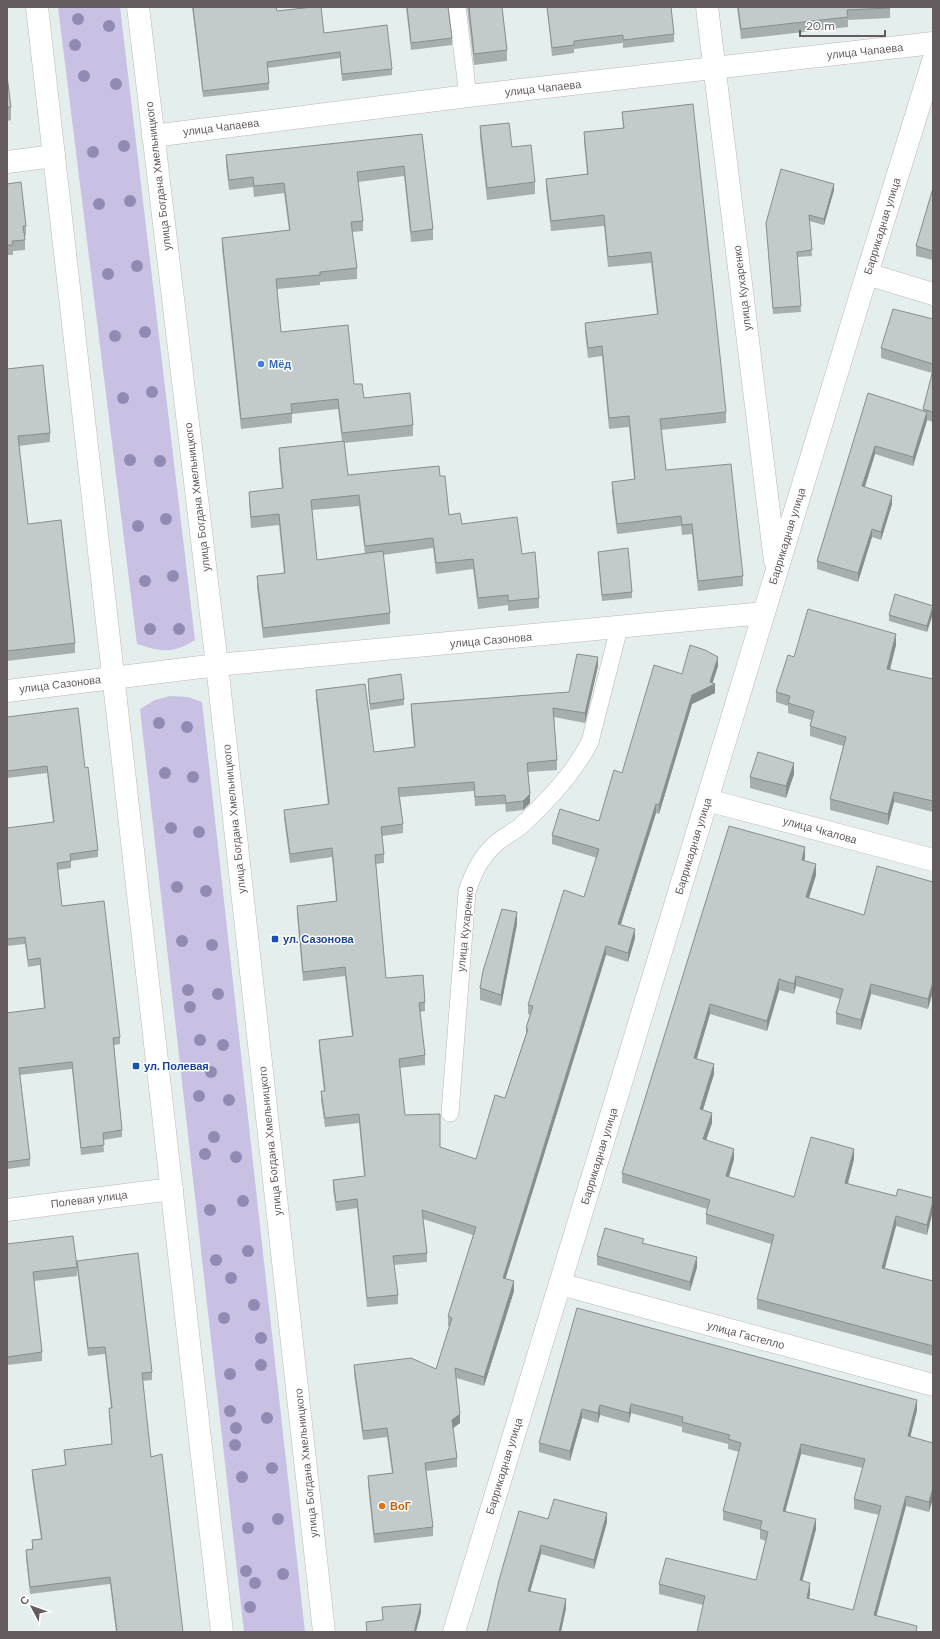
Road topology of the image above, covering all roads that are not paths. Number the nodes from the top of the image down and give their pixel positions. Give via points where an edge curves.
1 (37, 7) edge
2 (138, 7) edge
3 (457, 7) edge
4 (707, 7) edge
5 (933, 44) edge
6 (933, 61) edge
7 (716, 68) junction
8 (468, 96) junction
9 (153, 136) junction
10 (54, 156) junction
11 (7, 162) edge
12 (867, 274) junction
13 (933, 294) edge
14 (777, 570) junction
15 (764, 613) junction
16 (619, 628) junction
17 (217, 665) junction
18 (113, 678) junction
19 (7, 691) edge
20 (707, 800) junction
21 (933, 860) edge
22 (450, 1112) dead end
23 (172, 1189) junction
24 (7, 1210) edge
25 (560, 1284) junction
26 (933, 1385) edge
27 (222, 1632) edge
28 (324, 1632) edge
29 (454, 1632) edge

1 - 10 street
2 - 9 street, улица Богдана Хмельницкого
3 - 8 lane
4 - 7 street, улица Кухаренко
5 - 7 street, улица Чапаева
6 - 12 street, Баррикадная улица
7 - 8 street, улица Чапаева
7 - 14 street, улица Кухаренко
8 - 9 street, улица Чапаева
9 - 17 street, улица Богдана Хмельницкого
10 - 11 street
10 - 18 street
12 - 13 street
12 - 14 street, Баррикадная улица
14 - 15 street, Баррикадная улица
15 - 16 street, улица Сазонова
15 - 20 street, Баррикадная улица
16 - 17 street, улица Сазонова
16 - 22 lane, улица Кухаренко via 590,742 582,757 571,774 523,825 491,847 470,880 466,900
17 - 18 street, улица Сазонова
17 - 28 street, улица Богдана Хмельницкого
18 - 19 street, улица Сазонова
18 - 23 street
20 - 21 street, улица Чкалова
20 - 25 street, Баррикадная улица
23 - 24 street, Полевая улица
23 - 27 street
25 - 26 street, улица Гастелло
25 - 29 street, Баррикадная улица

